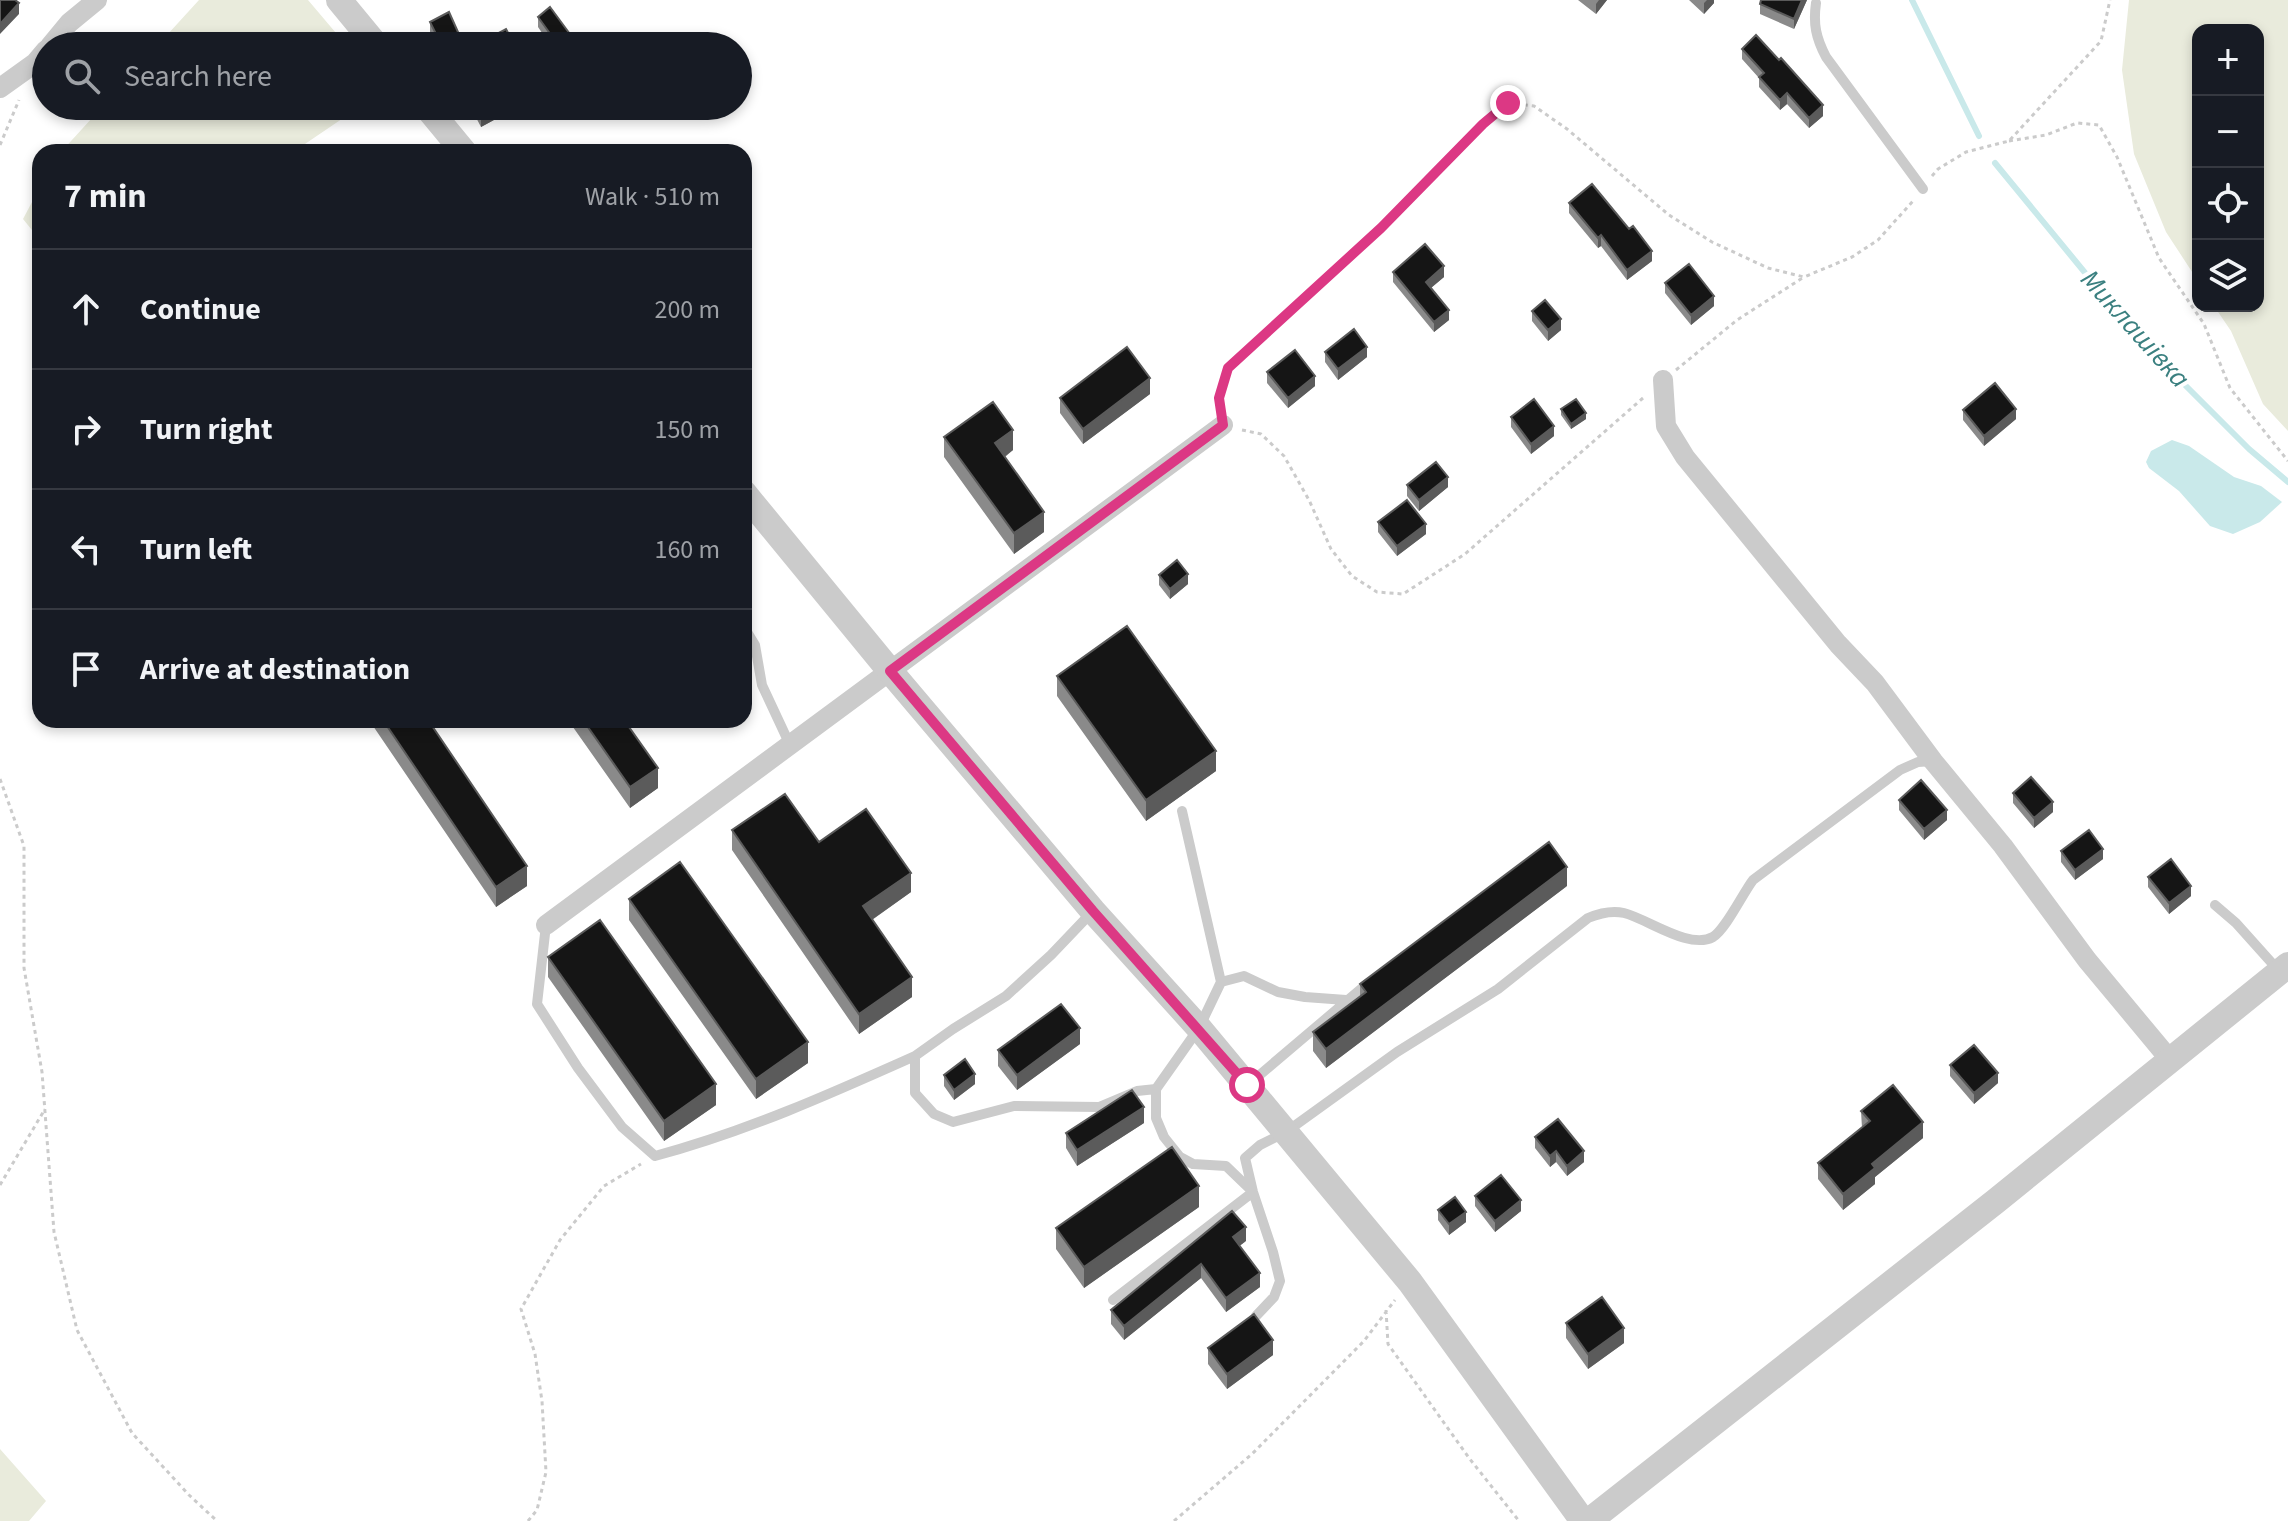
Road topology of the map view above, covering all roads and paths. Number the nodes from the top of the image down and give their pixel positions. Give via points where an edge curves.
1 (97, 0) edge
2 (339, 0) edge
3 (2110, 0) edge
4 (1816, 3) dead end
5 (62, 32) edge
6 (365, 32) edge
7 (32, 63) edge
8 (32, 78) edge
9 (0, 88) edge
10 (438, 120) edge
11 (2009, 141) junction
12 (457, 144) edge
13 (0, 145) edge
14 (1923, 189) junction
15 (1804, 277) junction
16 (1663, 380) junction
17 (1223, 425) junction
18 (2288, 461) edge
19 (752, 503) edge
20 (752, 640) edge
21 (890, 671) junction
22 (790, 745) junction
23 (1933, 761) junction
24 (0, 779) edge
25 (1182, 811) dead end
26 (2215, 905) dead end
27 (1093, 911) junction
28 (546, 925) joint
29 (2284, 969) edge
30 (1371, 981) edge
31 (1221, 982) junction
32 (1346, 1000) junction
33 (1199, 1028) junction
34 (915, 1056) junction
35 (2171, 1061) junction
36 (1247, 1085) junction
37 (1156, 1089) junction
38 (45, 1109) junction
39 (1286, 1132) junction
40 (655, 1156) junction
41 (0, 1185) edge
42 (1253, 1192) junction
43 (1410, 1282) junction
44 (1113, 1300) dead end
45 (1386, 1310) junction
46 (1256, 1316) edge
47 (217, 1521) edge
48 (528, 1521) edge
49 (1174, 1521) edge
50 (1519, 1521) edge
51 (1586, 1521) edge

1 - 5 street
2 - 6 street
3 - 11 path via 2101,41
4 - 14 lane via 1817,40 1826,57
7 - 9 street
8 - 13 path
10 - 12 street
11 - 14 path via 1966,152 1938,169
11 - 18 path via 2077,123 2099,125 2159,258 2204,324 2230,388
14 - 15 path via 1878,240
15 - 16 path via 1737,320
15 - 17 path via 1768,268 1712,242 1669,215 1534,106 1508,103 1228,368 1219,398
16 - 17 path via 1465,554 1403,594 1377,592 1352,576 1331,549 1284,456 1261,434
16 - 23 street via 1666,426 1685,457 1875,683
17 - 21 street
19 - 21 street
20 - 22 lane via 762,685
21 - 22 street
21 - 27 street
22 - 28 street
23 - 35 street
23 - 39 lane via 1900,770 1753,880 1713,937 1692,940 1623,912 1588,918 1498,989 1397,1052
24 - 38 path via 24,846 24,968
25 - 31 lane
26 - 29 lane
27 - 33 street
27 - 34 lane via 1006,996
28 - 40 lane via 537,1004 622,1127
29 - 35 street
30 - 32 lane
31 - 32 lane via 1244,976 1278,992
31 - 33 lane
32 - 36 lane
33 - 36 street
33 - 37 lane
34 - 37 lane via 915,1093 934,1114 953,1122 1014,1106 1099,1107
34 - 40 lane via 797,1108
35 - 51 street
36 - 39 street
37 - 42 lane via 1156,1118 1180,1157 1193,1164 1226,1166
38 - 41 path
38 - 47 path via 54,1232 77,1330 132,1433
39 - 42 lane via 1245,1158
39 - 43 street
40 - 48 path via 604,1186 560,1240 521,1309 538,1370 546,1472 537,1510
42 - 44 lane
42 - 46 lane via 1280,1281 1274,1297
43 - 45 path
43 - 51 street
45 - 49 path via 1364,1341 1252,1454
45 - 50 path via 1388,1344

